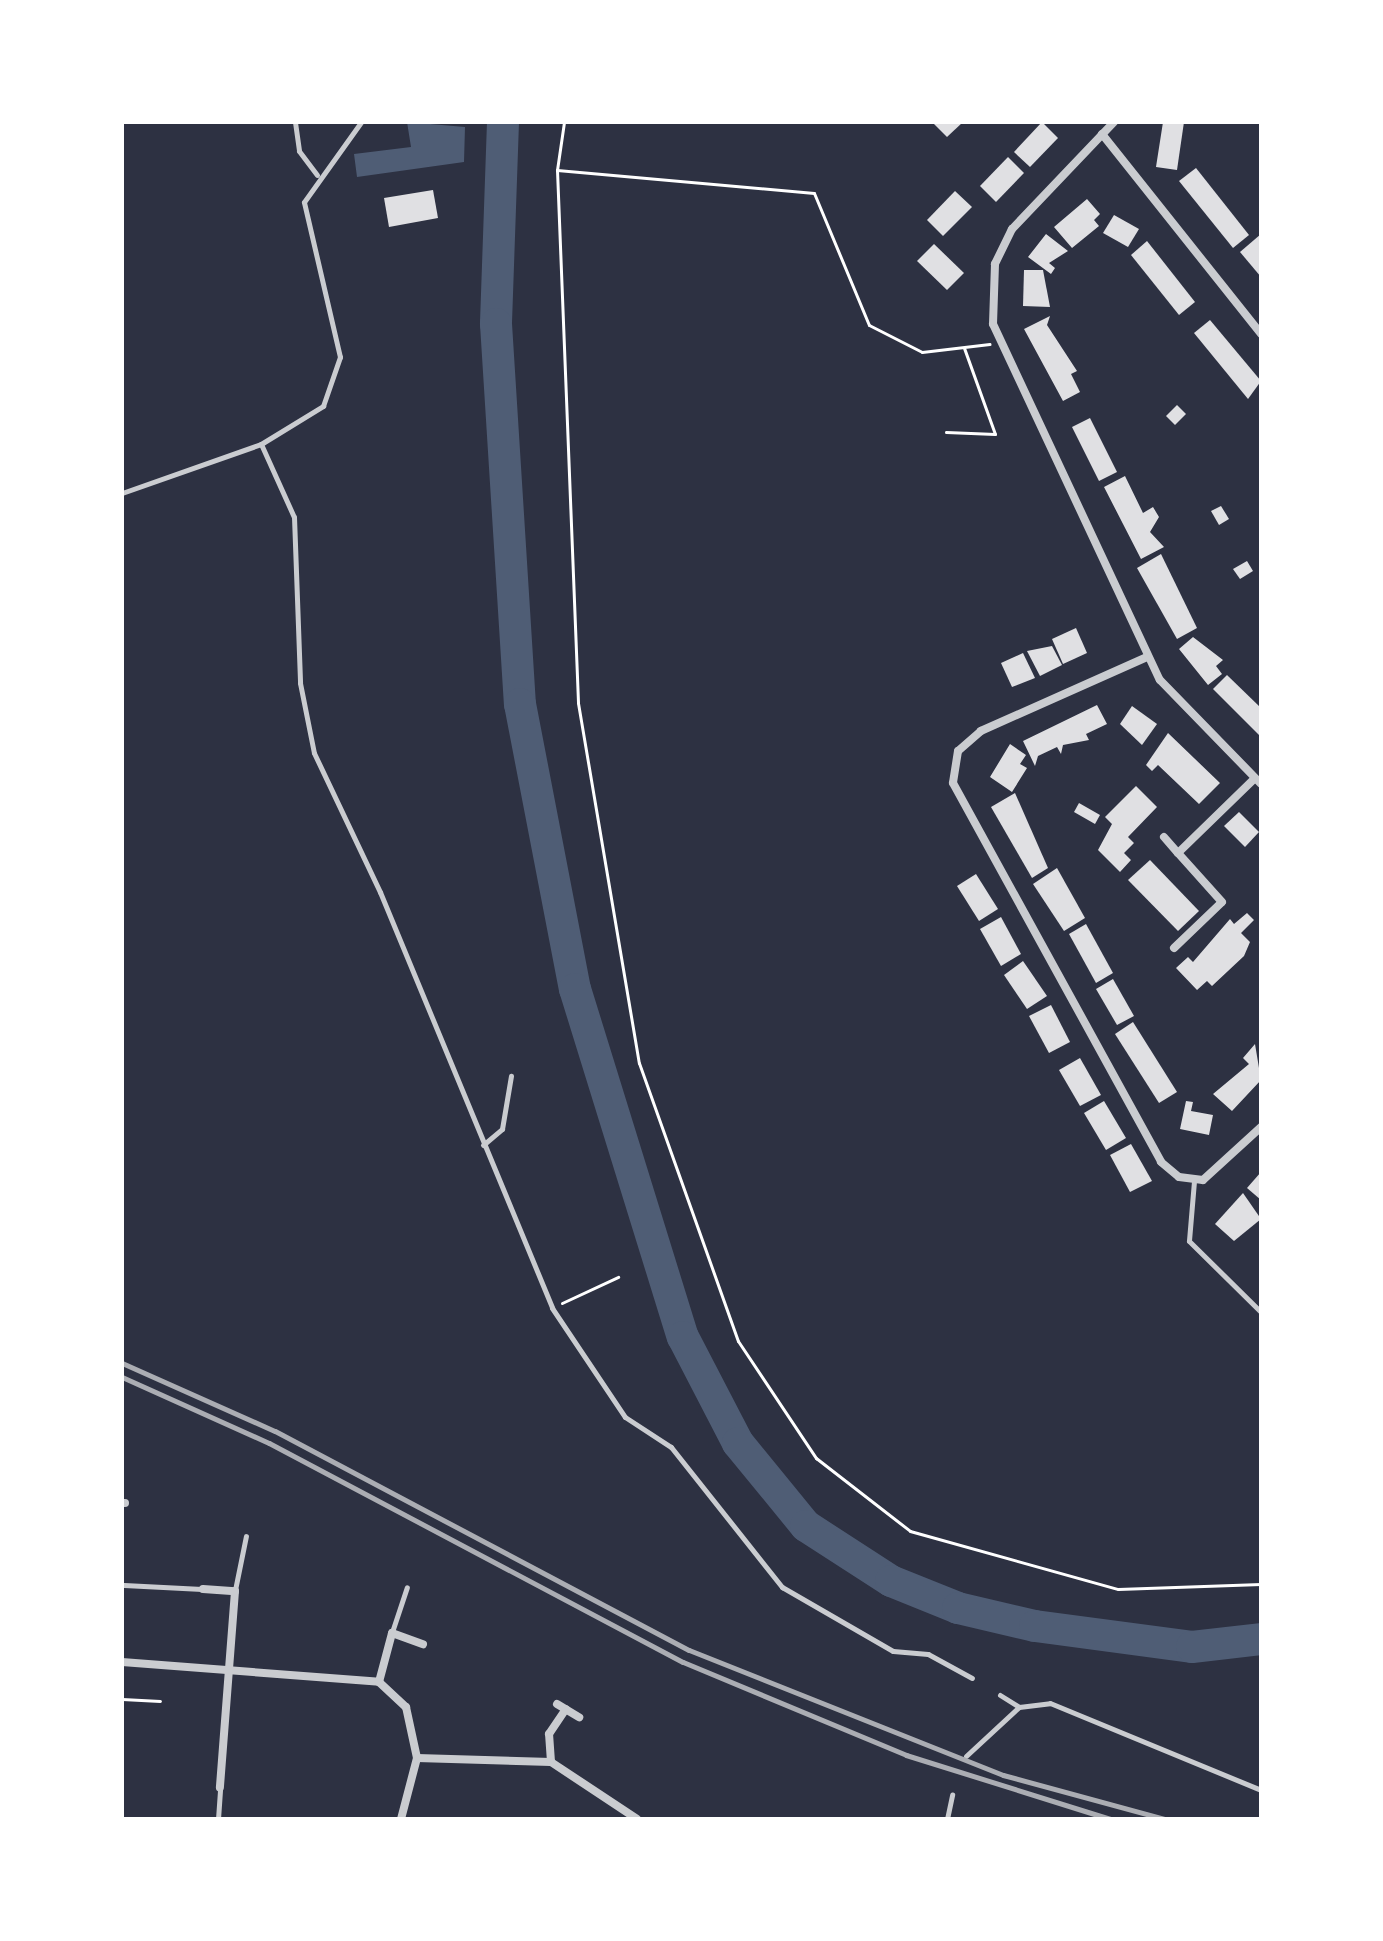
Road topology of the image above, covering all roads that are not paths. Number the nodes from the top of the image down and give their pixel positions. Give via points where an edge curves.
1 (295, 122) edge
2 (361, 122) edge
3 (1114, 122) edge
4 (1102, 134) junction
5 (317, 175) junction
6 (1261, 334) edge
7 (261, 444) junction
8 (122, 493) edge
9 (1147, 657) junction
10 (1258, 781) edge
11 (1164, 837) dead end
12 (1178, 853) junction
13 (1174, 948) dead end
14 (511, 1076) dead end
15 (1261, 1127) edge
16 (483, 1145) junction
17 (1194, 1181) junction
18 (1261, 1312) edge
19 (246, 1536) dead end
20 (124, 1585) edge
21 (407, 1587) dead end
22 (203, 1589) joint
23 (235, 1591) junction
24 (392, 1633) junction
25 (423, 1644) dead end
26 (122, 1662) edge
27 (228, 1670) junction
28 (972, 1678) dead end
29 (379, 1682) junction
30 (1000, 1695) dead end
31 (557, 1704) dead end
32 (1019, 1707) junction
33 (566, 1709) junction
34 (579, 1717) dead end
35 (966, 1756) dead end
36 (417, 1758) junction
37 (551, 1762) junction
38 (220, 1787) joint
39 (1261, 1790) edge
40 (952, 1795) dead end
41 (218, 1819) edge
42 (401, 1819) edge
43 (637, 1819) edge
44 (947, 1819) edge

1 - 5 lane via 299,151
2 - 5 lane
3 - 4 street
4 - 6 street
4 - 9 street via 1003,245 992,286 997,343
5 - 7 lane via 304,202 340,357 323,406
7 - 8 lane
7 - 16 lane via 294,517 300,683 311,743
9 - 10 street via 1174,699
9 - 17 street via 981,731 958,751 951,775 970,823 1147,1143 1171,1173
10 - 12 street
11 - 12 street
12 - 13 street via 1222,902
14 - 16 lane via 502,1129
15 - 17 street via 1224,1167
16 - 28 lane via 552,1308 625,1417 671,1447 782,1587 893,1651 928,1654
17 - 18 lane via 1189,1241
19 - 23 lane
20 - 22 lane
21 - 24 lane
22 - 23 street
23 - 27 street
24 - 25 street
24 - 29 street
26 - 27 street
27 - 29 street
27 - 38 street
29 - 36 street via 406,1707
30 - 32 lane
31 - 33 street
32 - 35 lane
32 - 39 lane via 1050,1703
33 - 34 street
33 - 37 street via 549,1734
36 - 37 street
36 - 42 street
37 - 43 street
38 - 41 lane
40 - 44 lane

